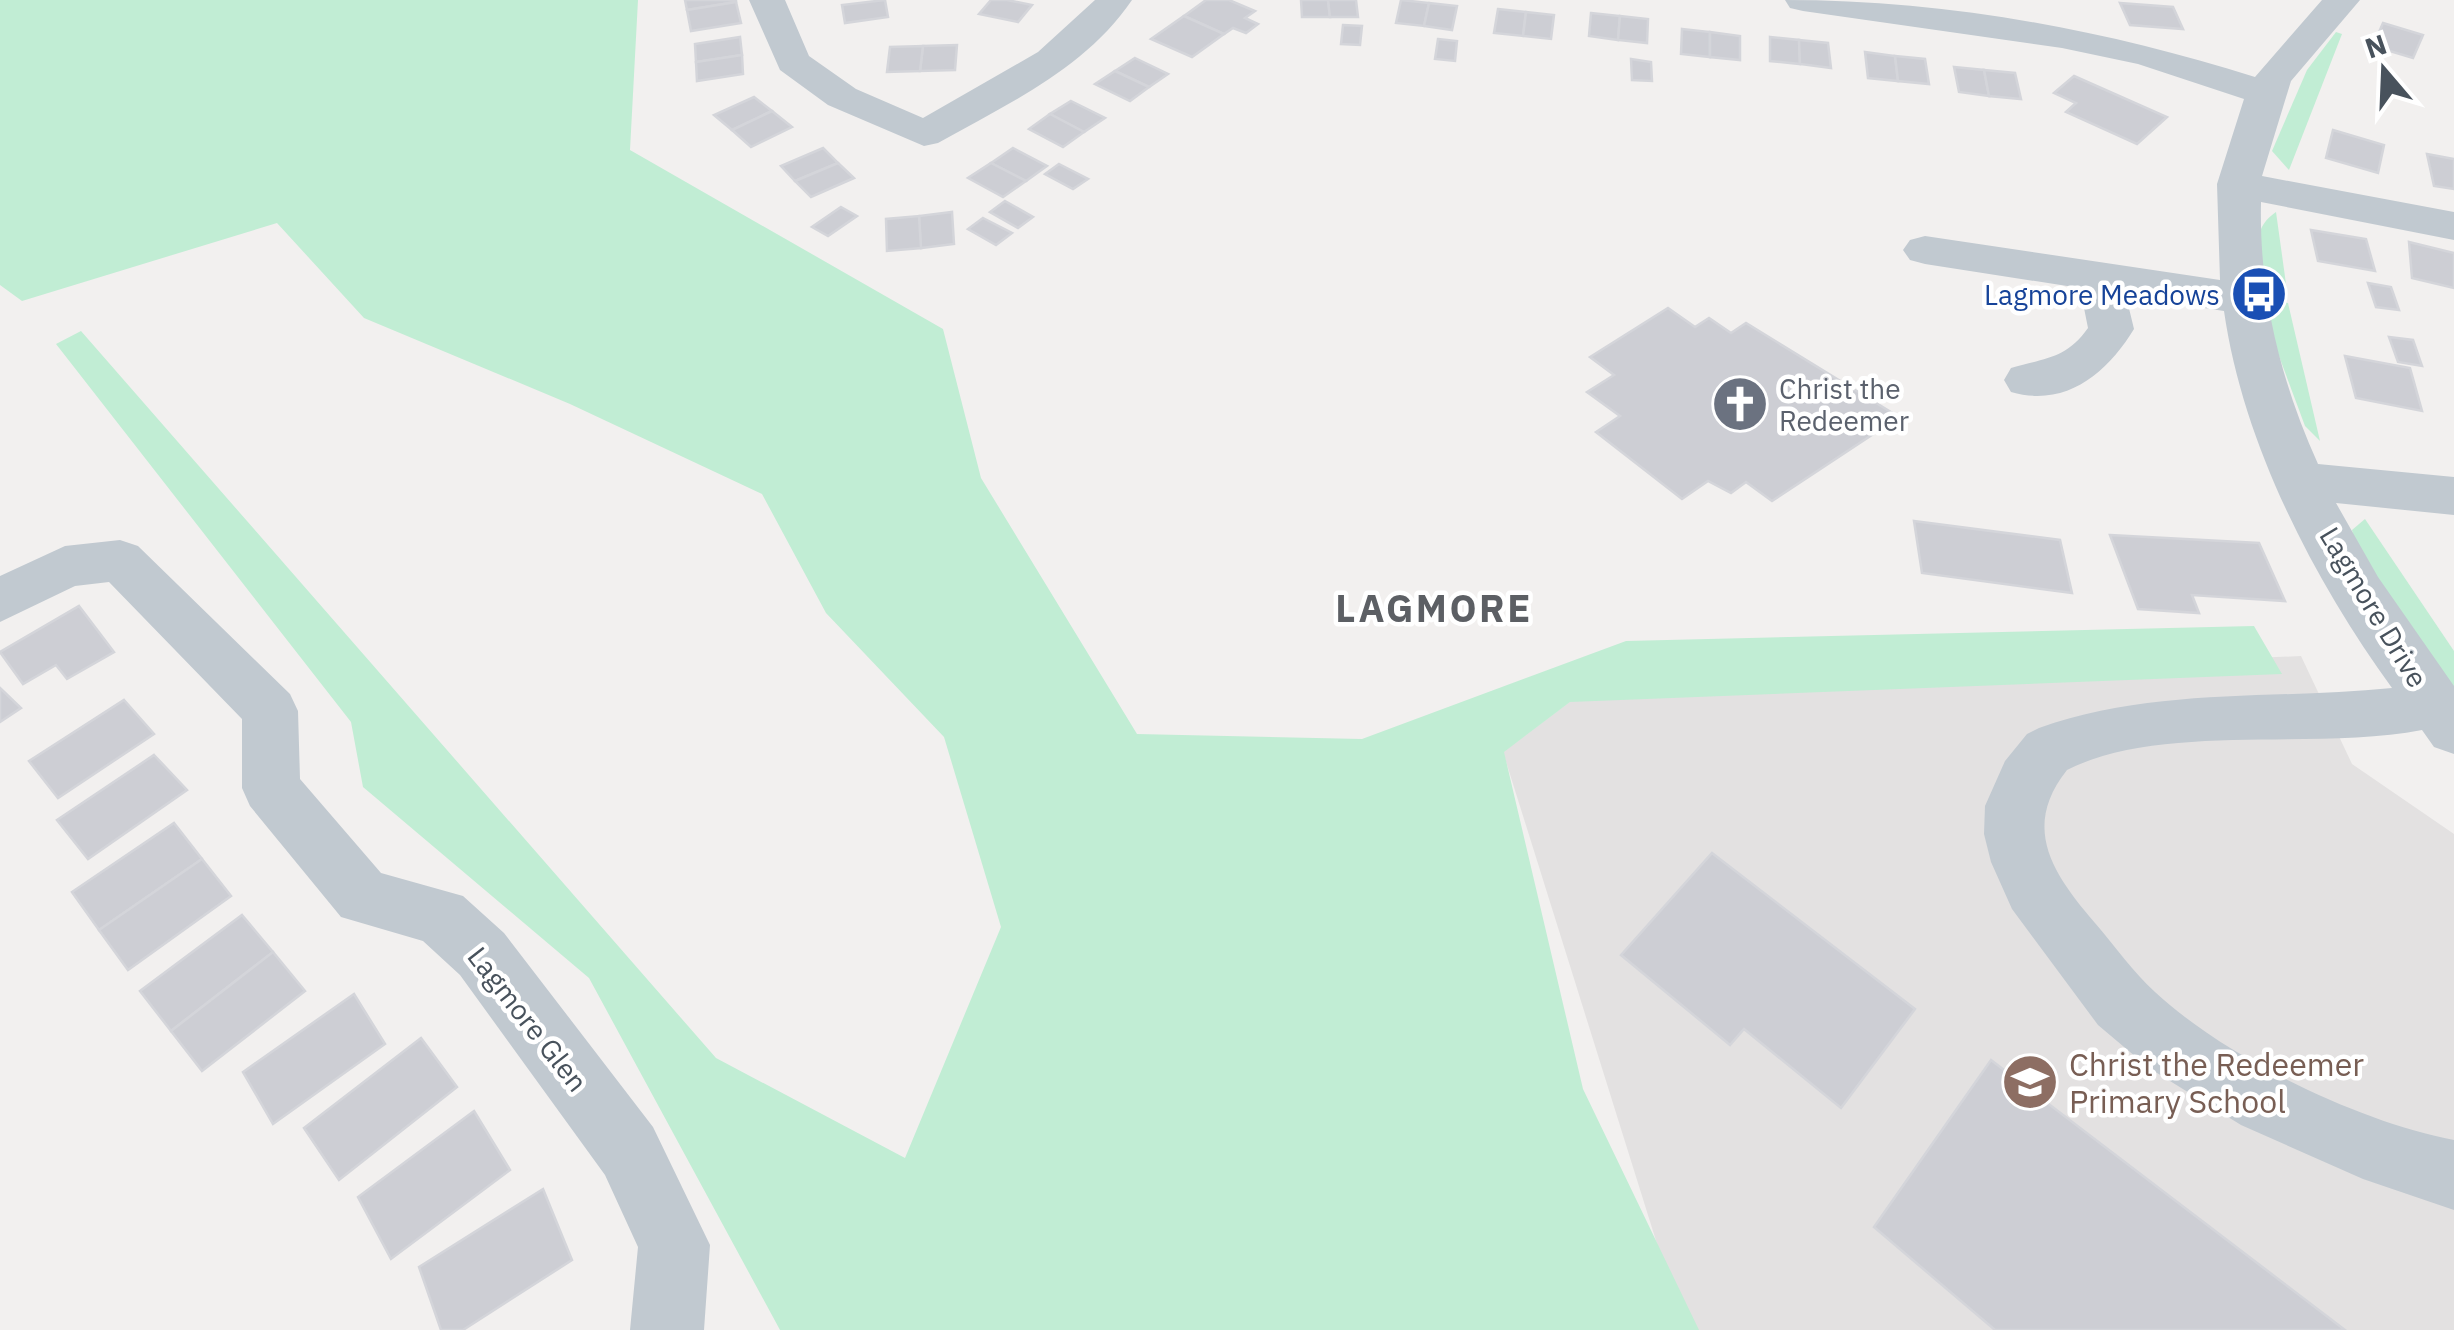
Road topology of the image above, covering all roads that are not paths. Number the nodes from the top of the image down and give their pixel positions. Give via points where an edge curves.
1 (766, 0) edge
2 (1114, 0) edge
3 (1803, 0) edge
4 (2342, 0) edge
5 (2059, 18) edge
6 (2266, 93) junction
7 (2238, 184) junction
8 (2454, 226) edge
9 (1924, 250) dead end
10 (2100, 278) junction
11 (2239, 298) junction
12 (2028, 380) dead end
13 (2302, 480) junction
14 (2454, 496) edge
15 (0, 601) edge
16 (2444, 717) edge
17 (2454, 1175) edge
18 (666, 1330) edge

1 - 2 street via 792,62 842,97 924,134 1040,68 1096,26
3 - 5 street
4 - 6 street, Lagmore Drive
5 - 6 street
6 - 7 street, Lagmore Drive
7 - 8 street
7 - 11 street, Lagmore Drive
9 - 10 street
10 - 11 street
10 - 12 street via 2111,329 2094,356 2064,377
11 - 13 street, Lagmore Drive
13 - 14 street, Lagmore Drive
13 - 16 street, Lagmore Drive via 2340,560
15 - 18 street, Lagmore Glen via 64,568 120,560 270,711 271,788 363,897 441,916 482,954 628,1151 674,1244
16 - 17 street via 2179,720 2092,736 2048,750 2023,786 2014,821 2016,859 2045,912 2140,1021 2276,1107 2364,1146

